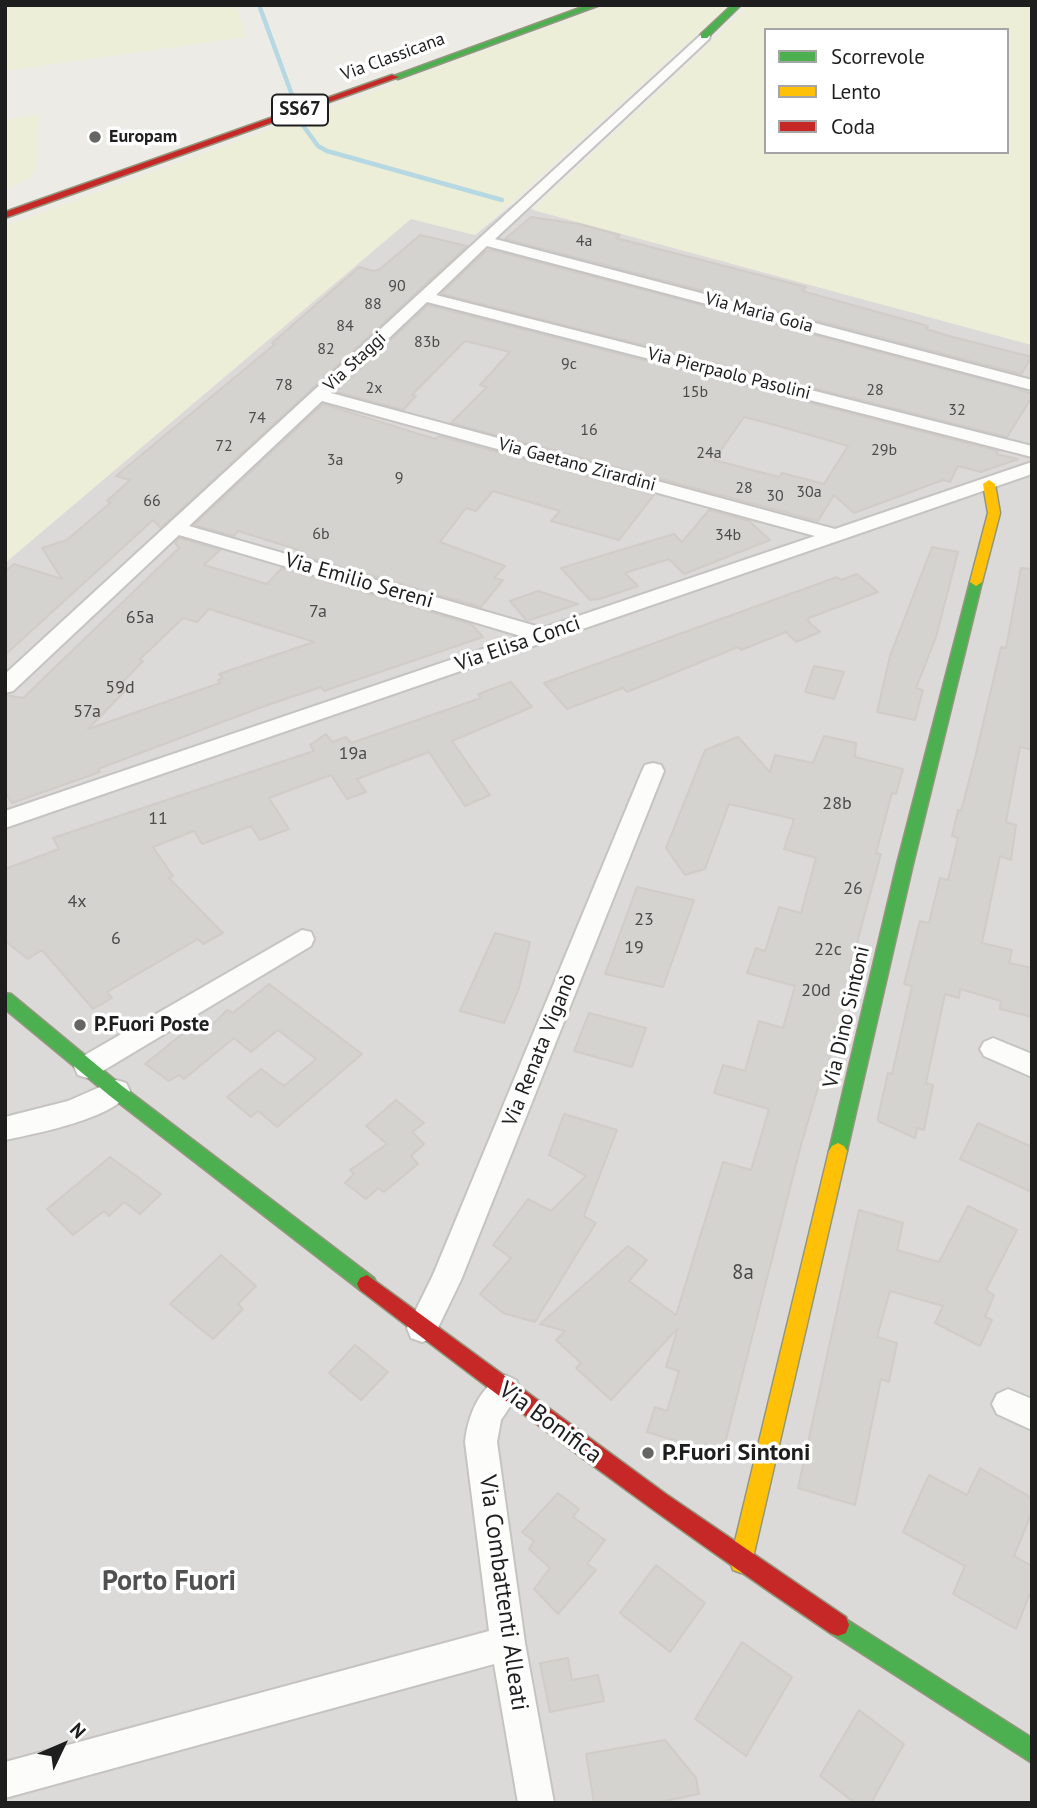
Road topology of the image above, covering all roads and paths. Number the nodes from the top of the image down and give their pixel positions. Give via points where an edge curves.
1 (573, 5) edge
2 (596, 5) edge
3 (737, 5) edge
4 (704, 36) joint
5 (5, 206) edge
6 (5, 215) edge
7 (485, 241) junction
8 (426, 297) junction
9 (1032, 385) edge
10 (319, 396) junction
11 (1032, 452) edge
12 (1032, 468) edge
13 (989, 484) junction
14 (175, 528) junction
15 (835, 535) junction
16 (543, 635) junction
17 (5, 686) edge
18 (653, 771) dead end
19 (5, 820) edge
20 (302, 939) dead end
21 (5, 999) edge
22 (993, 1049) dead end
23 (1032, 1066) edge
24 (87, 1068) junction
25 (116, 1091) junction
26 (5, 1129) edge
27 (422, 1328) junction
28 (505, 1390) junction
29 (741, 1562) junction
30 (508, 1643) junction
31 (1032, 1752) edge
32 (5, 1780) edge
33 (536, 1803) edge

1 - 5 main road, Via Classicana / SS67
2 - 6 main road, Via Classicana / SS67
3 - 4 main road
4 - 7 street, Via Staggi
7 - 8 street, Via Staggi
7 - 9 street, Via Maria Goia
8 - 10 street, Via Staggi
8 - 11 street, Via Pierpaolo Pasolini
10 - 14 street, Via Staggi
10 - 15 street, Via Gaetano Zirardini
12 - 13 street, Via Elisa Conci
13 - 15 street, Via Elisa Conci
13 - 29 main road, Via Dino Sintoni via 994,513 902,877
14 - 16 street, Via Emilio Sereni
14 - 17 street, Via Staggi
15 - 16 street, Via Elisa Conci
16 - 19 street, Via Elisa Conci
18 - 27 street, Via Renata Viganò via 446,1280
20 - 24 street
21 - 24 main road, Via Bonifica
22 - 23 street
24 - 25 main road, Via Bonifica
25 - 26 street via 67,1115
25 - 27 main road, Via Bonifica
27 - 28 main road, Via Bonifica
28 - 29 main road, Via Bonifica
28 - 30 street, Via Combattenti Alleati via 491,1403 481,1442
29 - 31 main road, Via Bonifica
30 - 32 street
30 - 33 street, Via Combattenti Alleati

